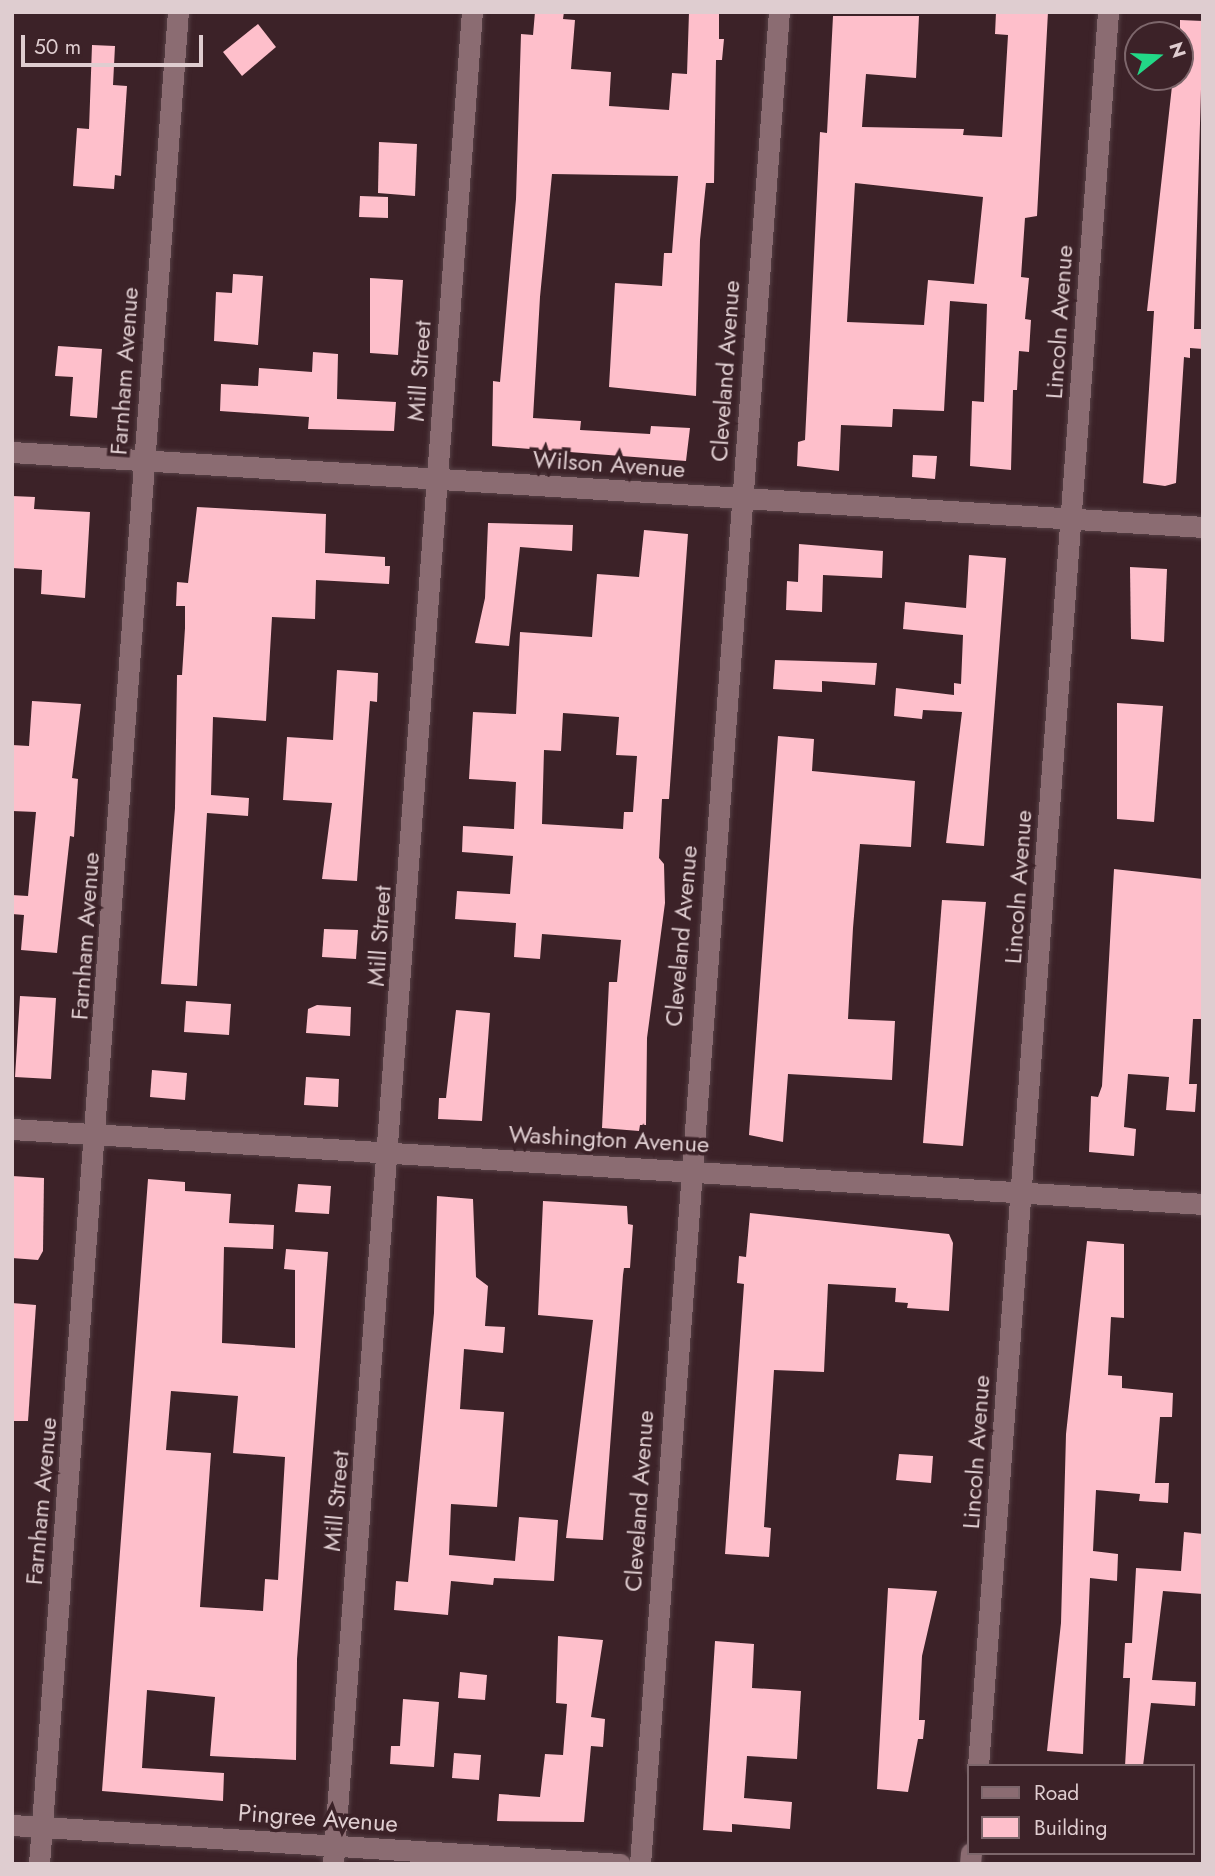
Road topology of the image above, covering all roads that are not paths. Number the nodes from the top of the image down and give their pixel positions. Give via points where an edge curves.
1 (178, 12) edge
2 (472, 12) edge
3 (779, 12) edge
4 (1108, 12) edge
5 (12, 452) edge
6 (144, 461) junction
7 (437, 478) junction
8 (742, 499) junction
9 (1070, 519) junction
10 (1203, 527) edge
11 (12, 1129) edge
12 (97, 1135) junction
13 (390, 1152) junction
14 (688, 1170) junction
15 (1022, 1192) junction
16 (1203, 1203) edge
17 (978, 1764) edge
18 (12, 1825) edge
19 (41, 1827) junction
20 (334, 1854) edge
21 (39, 1864) edge
22 (620, 1864) edge
23 (640, 1864) edge

1 - 6 street, Farnham Avenue
2 - 7 street, Mill Street
3 - 8 street, Cleveland Avenue
4 - 9 street, Lincoln Avenue
5 - 6 street, Wilson Avenue
6 - 7 street, Wilson Avenue
6 - 12 street, Farnham Avenue
7 - 8 street, Wilson Avenue
7 - 13 street, Mill Street
8 - 9 street, Wilson Avenue
8 - 14 street, Cleveland Avenue
9 - 10 street, Wilson Avenue
9 - 15 street, Lincoln Avenue
11 - 12 street, Washington Avenue
12 - 13 street, Washington Avenue
12 - 19 street, Farnham Avenue
13 - 14 street, Washington Avenue
13 - 20 street, Mill Street
14 - 15 street, Washington Avenue
14 - 23 street, Cleveland Avenue
15 - 16 street, Washington Avenue
15 - 17 street, Lincoln Avenue
18 - 19 street, Pingree Avenue
19 - 20 street, Pingree Avenue
19 - 21 street, Farnham Avenue
20 - 22 street, Pingree Avenue

